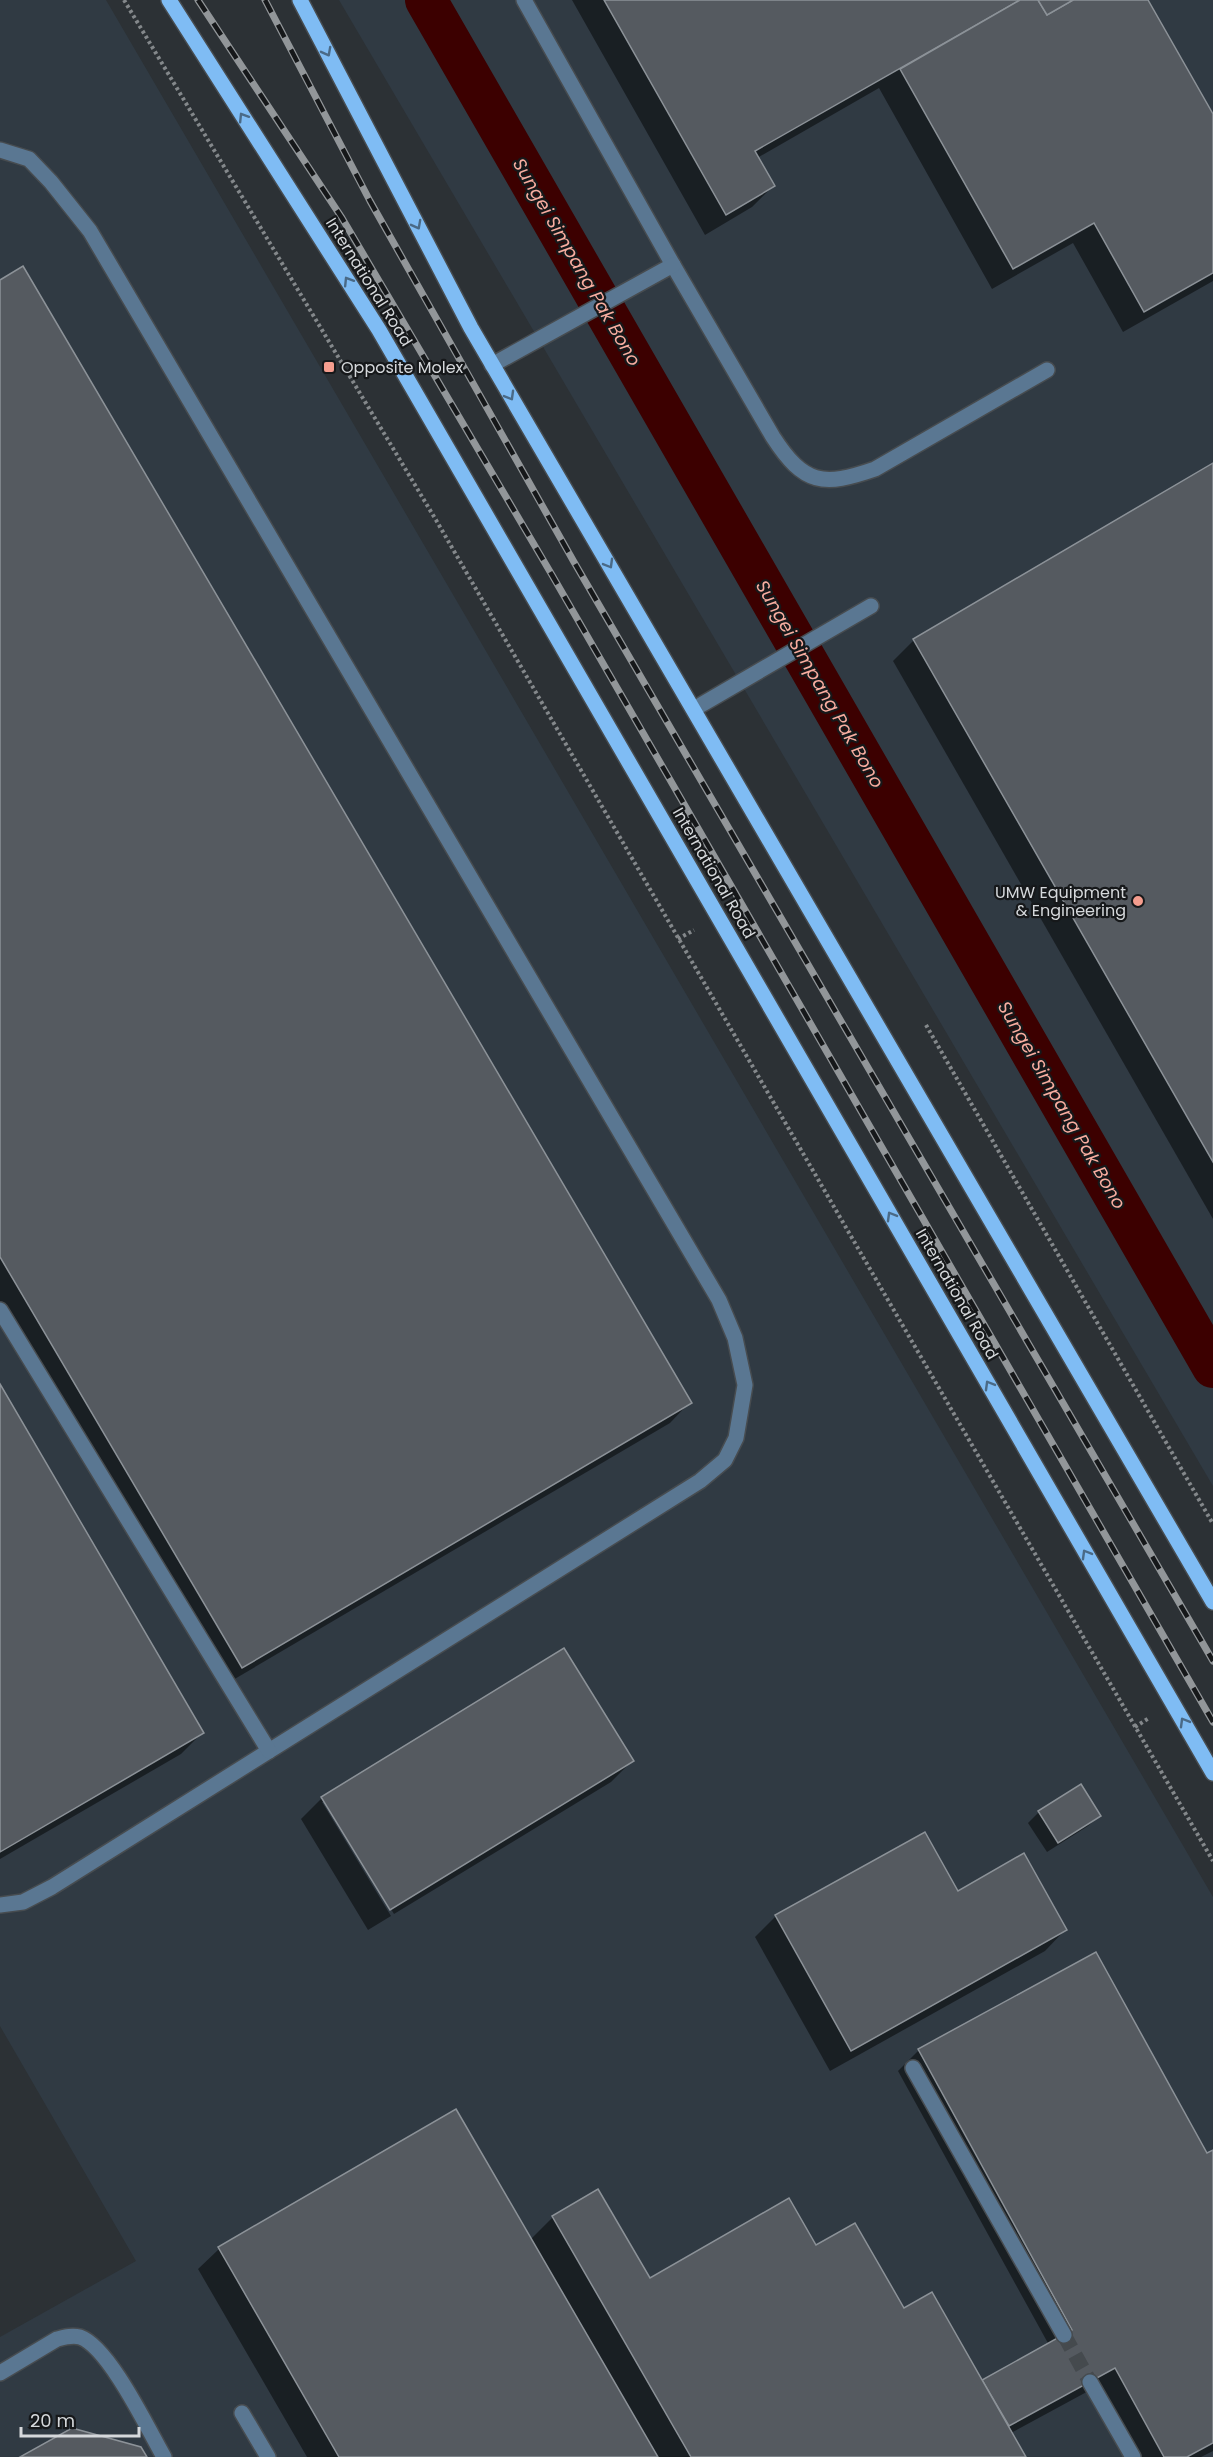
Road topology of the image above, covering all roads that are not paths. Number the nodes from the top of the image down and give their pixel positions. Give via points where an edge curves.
1 (300, 0) edge
2 (524, 0) edge
3 (171, 4) edge
4 (0, 150) edge
5 (672, 266) junction
6 (492, 365) junction
7 (1047, 370) dead end
8 (870, 607) dead end
9 (694, 709) junction
10 (0, 1310) edge
11 (1213, 1602) edge
12 (269, 1751) junction
13 (1213, 1773) edge
14 (0, 1905) edge
15 (913, 2068) dead end
16 (1064, 2335) tunnel mouth
17 (0, 2373) edge
18 (1090, 2382) tunnel mouth
19 (242, 2413) dead end
20 (164, 2457) edge
21 (268, 2457) edge
22 (1133, 2457) edge

1 -> 6 main road
2 - 5 lane
13 -> 3 main road, International Road via 379,330
4 - 12 lane via 29,159 90,231 719,1300 735,1338 745,1385 736,1438 725,1460 700,1481
5 - 6 lane
5 - 7 lane via 788,460 805,473 824,480 847,479 875,469
6 -> 9 main road
8 - 9 lane
9 - 11 main road
10 - 12 lane
12 - 14 lane via 52,1887 23,1902
15 - 16 lane
17 - 20 lane via 57,2339 80,2337 110,2363
18 - 22 lane
19 - 21 lane

